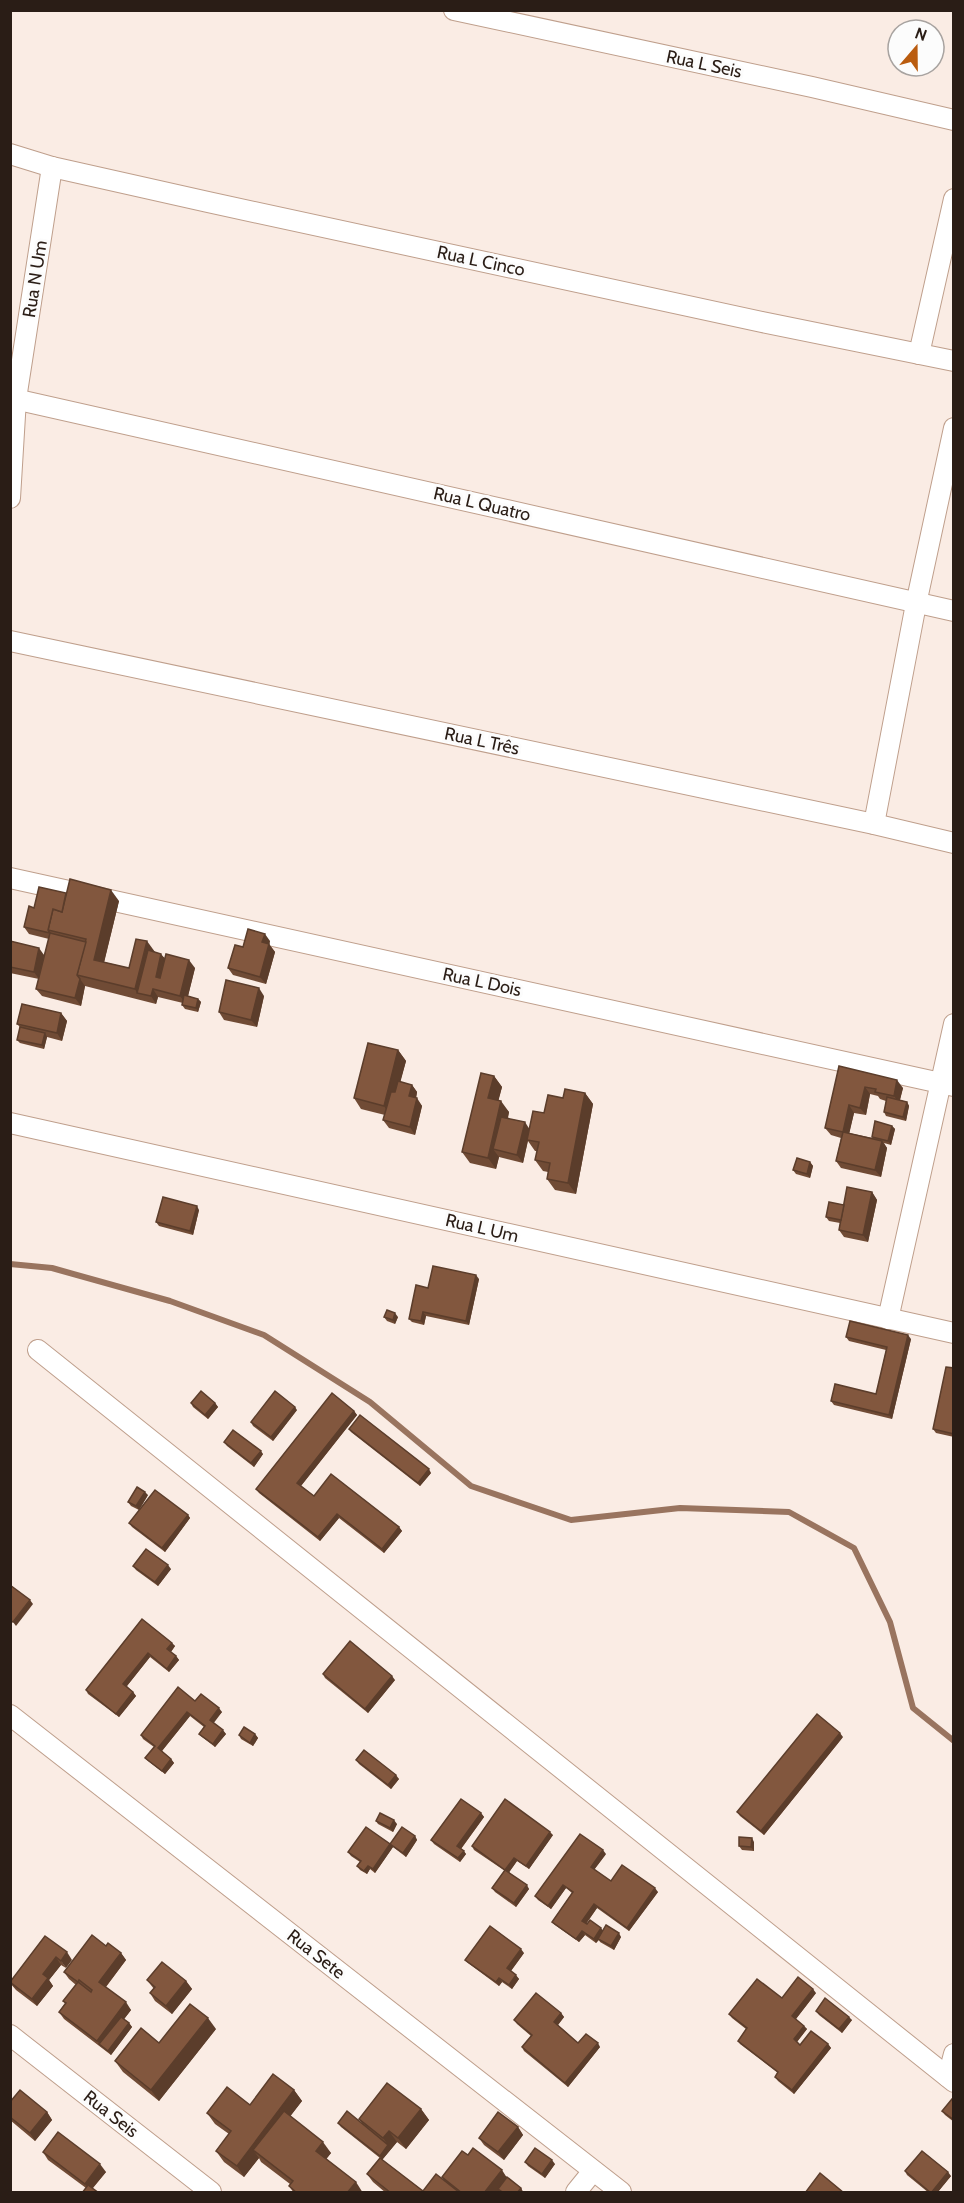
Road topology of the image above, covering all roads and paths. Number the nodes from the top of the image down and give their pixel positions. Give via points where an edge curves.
1 (454, 10) edge
2 (954, 120) edge
3 (10, 154) edge
4 (52, 167) junction
5 (954, 199) edge
6 (919, 354) junction
7 (954, 361) edge
8 (13, 398) edge
9 (954, 428) edge
10 (10, 498) edge
11 (916, 604) junction
12 (954, 611) edge
13 (10, 640) edge
14 (874, 824) junction
15 (954, 843) edge
16 (10, 878) edge
17 (954, 1024) edge
18 (947, 1085) edge
19 (10, 1123) edge
20 (888, 1319) junction
21 (954, 1333) edge
22 (38, 1350) dead end
23 (10, 1714) edge
24 (10, 2035) edge
25 (954, 2054) edge
26 (951, 2080) edge
27 (593, 2171) junction
28 (211, 2193) edge
29 (576, 2193) edge
30 (621, 2193) edge

1 - 2 street, Rua L Seis
3 - 4 street, Rua L Cinco
4 - 6 street, Rua L Cinco
4 - 8 street, Rua N Um
5 - 6 street
6 - 7 street, Rua L Cinco
8 - 10 street, Rua N Um
8 - 11 street, Rua L Quatro
9 - 11 street
11 - 12 street, Rua L Quatro
11 - 14 street
13 - 14 street, Rua L Três
14 - 15 street, Rua L Três
16 - 18 street, Rua L Dois
17 - 18 street
18 - 20 street
19 - 20 street, Rua L Um
20 - 21 street, Rua L Um
22 - 26 street
23 - 27 street, Rua Sete
24 - 28 street, Rua Seis
25 - 26 street
27 - 29 street
27 - 30 street, Rua Sete

